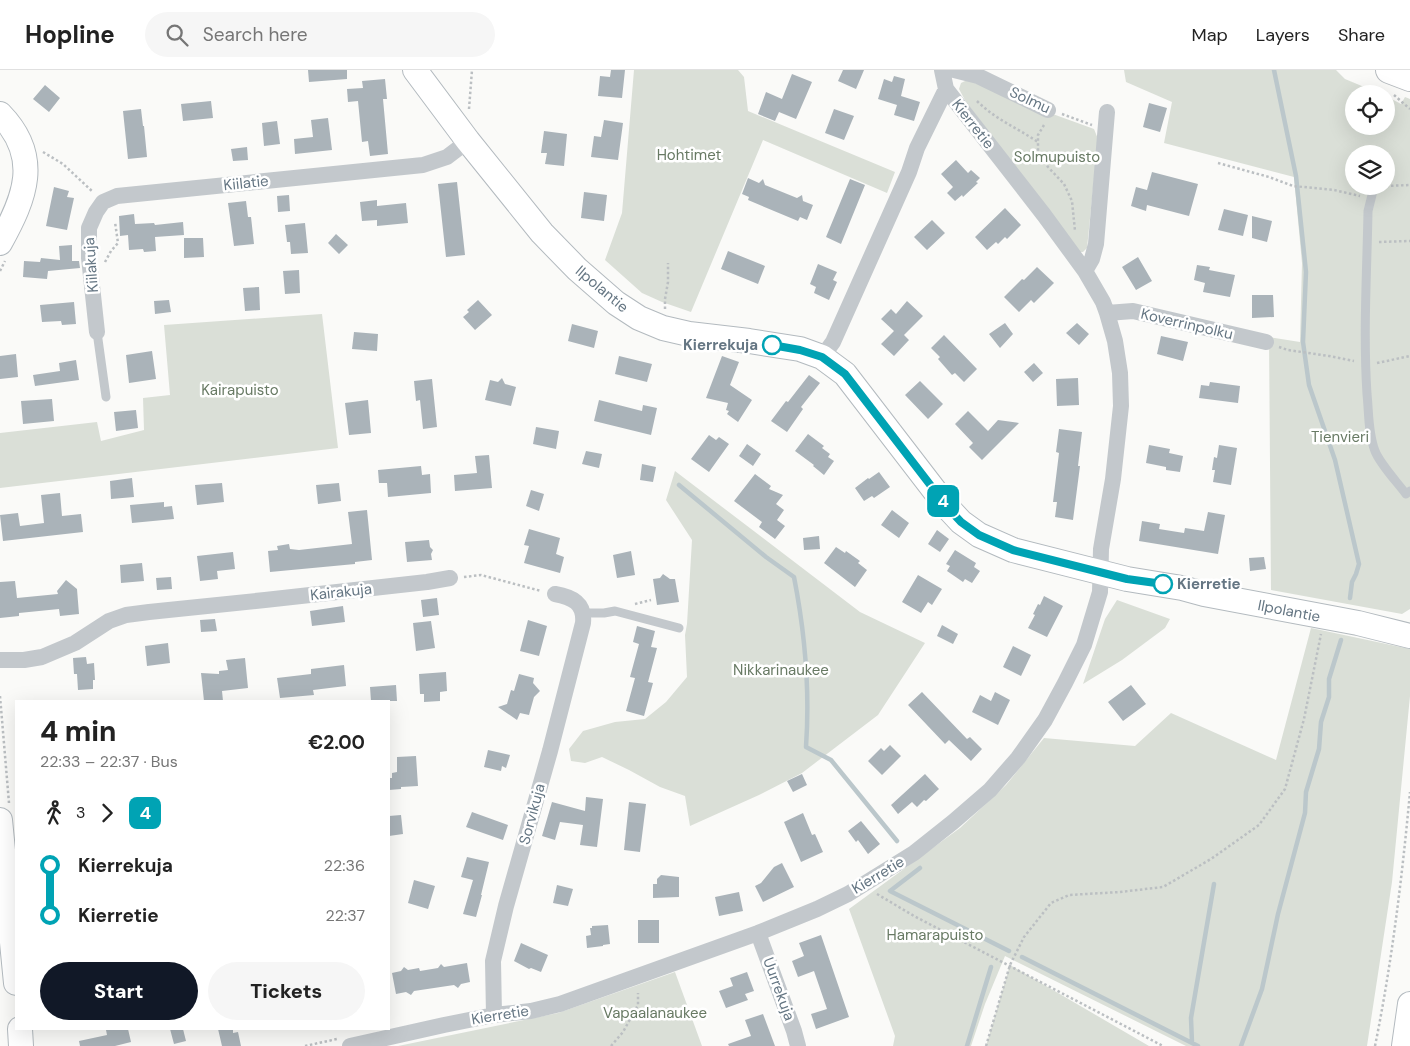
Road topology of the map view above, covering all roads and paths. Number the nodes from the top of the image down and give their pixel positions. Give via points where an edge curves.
1 (415, 70) edge
2 (472, 70) edge
3 (942, 70) edge
4 (954, 70) edge
5 (1398, 81) edge
6 (946, 89) junction
7 (976, 100) dead end
8 (1410, 109) edge
9 (1051, 111) junction
10 (0, 114) edge
11 (468, 116) dead end
12 (1106, 119) joint
13 (468, 141) junction
14 (1038, 142) junction
15 (38, 149) dead end
16 (1218, 164) dead end
17 (1410, 185) edge
18 (1371, 198) junction
19 (103, 202) junction
20 (114, 222) dead end
21 (1410, 241) edge
22 (1368, 242) junction
23 (0, 243) edge
24 (668, 263) dead end
25 (1088, 265) junction
26 (90, 268) junction
27 (1107, 313) junction
28 (666, 316) dead end
29 (97, 332) joint
30 (1266, 342) dead end
31 (1288, 350) dead end
32 (1410, 356) edge
33 (822, 357) junction
34 (1365, 364) junction
35 (106, 397) dead end
36 (1410, 491) edge
37 (1100, 571) junction
38 (450, 578) joint
39 (555, 594) joint
40 (583, 613) junction
41 (1325, 618) junction
42 (679, 628) dead end
43 (1410, 636) edge
44 (0, 660) edge
45 (0, 696) edge
46 (1410, 792) edge
47 (5, 816) edge
48 (9, 849) edge
49 (867, 882) junction
50 (758, 933) junction
51 (1010, 966) junction
52 (637, 976) junction
53 (11, 977) edge
54 (1410, 1004) edge
55 (494, 1015) junction
56 (20, 1030) edge
57 (21, 1046) edge
58 (350, 1046) edge
59 (611, 1046) edge
60 (798, 1046) edge
61 (986, 1046) edge
62 (1163, 1046) edge
63 (1375, 1046) edge
64 (1404, 1046) edge

1 - 13 street, Ilpolantie
2 - 11 path
3 - 6 street, Kierretie
4 - 9 street, Solmu via 978,76
5 - 8 path
6 - 25 street, Kierretie via 1044,215
6 - 33 street via 833,342
7 - 14 path via 999,120
9 - 12 path, Solmu via 1089,125
9 - 14 path via 1038,135
10 - 23 street via 14,132 25,160 20,205
12 - 25 street via 1096,244
13 - 19 street, Kiilatie via 447,157 422,165 117,196
13 - 33 street, Ilpolantie via 542,233 577,269 639,318 689,334 749,341
14 - 25 path via 1038,151 1064,184 1072,201 1075,230
15 - 19 path via 63,164
16 - 18 path via 1293,186
17 - 18 path via 1386,186
18 - 22 lane
19 - 26 street, Kiilakuja via 89,228
20 - 26 path via 117,245 106,262
21 - 22 path
22 - 34 lane
24 - 28 path
25 - 27 street, Kierretie
26 - 29 street, Kiilakuja
27 - 30 street, Koverrinpolku via 1134,312
27 - 37 street, Kierretie via 1120,373 1121,406
29 - 35 lane
31 - 34 path
32 - 34 path
33 - 37 street, Ilpolantie via 845,374 961,522 979,535 1013,550
34 - 36 lane via 1370,434 1376,452 1406,494
37 - 41 street, Ilpolantie
37 - 49 street, Kierretie via 1100,592 1084,645 1045,720 1018,758 990,790 953,822 914,853
38 - 39 path via 481,575
38 - 44 street, Kairakuja via 126,615 42,657
39 - 40 street via 575,601
40 - 42 lane via 614,611
40 - 55 street, Sorvikuja via 583,623 493,961
41 - 43 street, Ilpolantie
41 - 51 path via 1304,719 1285,789 1259,825 1211,859 1163,887 1069,895 1051,903 1024,937
45 - 47 path
46 - 63 path via 1401,887
47 - 48 street
48 - 53 street
49 - 50 street, Kierretie via 817,909
49 - 51 path via 872,891 914,916
50 - 52 street, Kierretie
50 - 60 street, Uurrekuja
51 - 61 path
51 - 62 path
52 - 55 street, Kierretie via 560,1004
52 - 59 path via 638,1005
54 - 64 street
55 - 58 street, Kierretie
56 - 57 street

